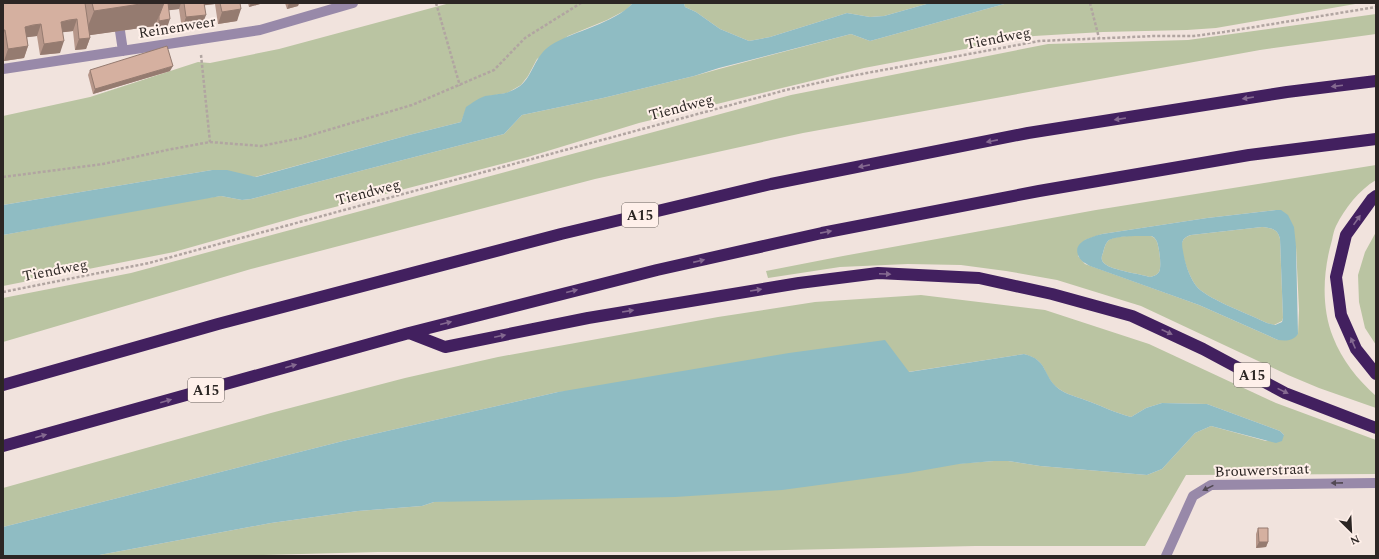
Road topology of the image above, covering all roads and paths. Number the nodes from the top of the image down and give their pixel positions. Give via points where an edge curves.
1 (353, 3) edge
2 (436, 3) edge
3 (580, 3) edge
4 (1090, 3) edge
5 (1376, 7) edge
6 (120, 31) edge
7 (1099, 38) junction
8 (199, 39) junction
9 (123, 50) junction
10 (3, 69) edge
11 (1376, 81) edge
12 (460, 86) junction
13 (1376, 139) edge
14 (210, 142) junction
15 (3, 177) edge
16 (1376, 196) edge
17 (3, 292) edge
18 (408, 333) junction
19 (1376, 374) edge
20 (3, 385) edge
21 (1376, 428) edge
22 (3, 446) edge
23 (1376, 482) edge
24 (1166, 556) edge

1 - 8 street, Reinenweer via 260,30
2 - 12 path
3 - 12 path via 525,38 494,70
4 - 7 path
5 - 7 path, Tiendweg via 1194,36
6 - 9 street
7 - 17 path, Tiendweg via 1039,41 786,90 149,263
8 - 9 street, Reinenweer
8 - 14 path
9 - 10 street, Reinenweer
11 -> 20 highway, A15 via 1287,92 1028,133 771,184 560,234 218,324
12 - 14 path via 412,105 301,138 261,146
18 -> 13 highway, A15 via 658,270 822,233 1039,191 1234,158
14 - 15 path via 103,164
19 -> 16 highway via 1356,349 1341,315 1336,277 1346,235
18 -> 21 highway, A15 via 445,347 588,318 799,283 878,273 979,278 1052,294 1132,316 1203,349 1286,393
22 -> 18 highway, A15
23 -> 24 street, Brouwerstraat via 1211,485 1193,496

